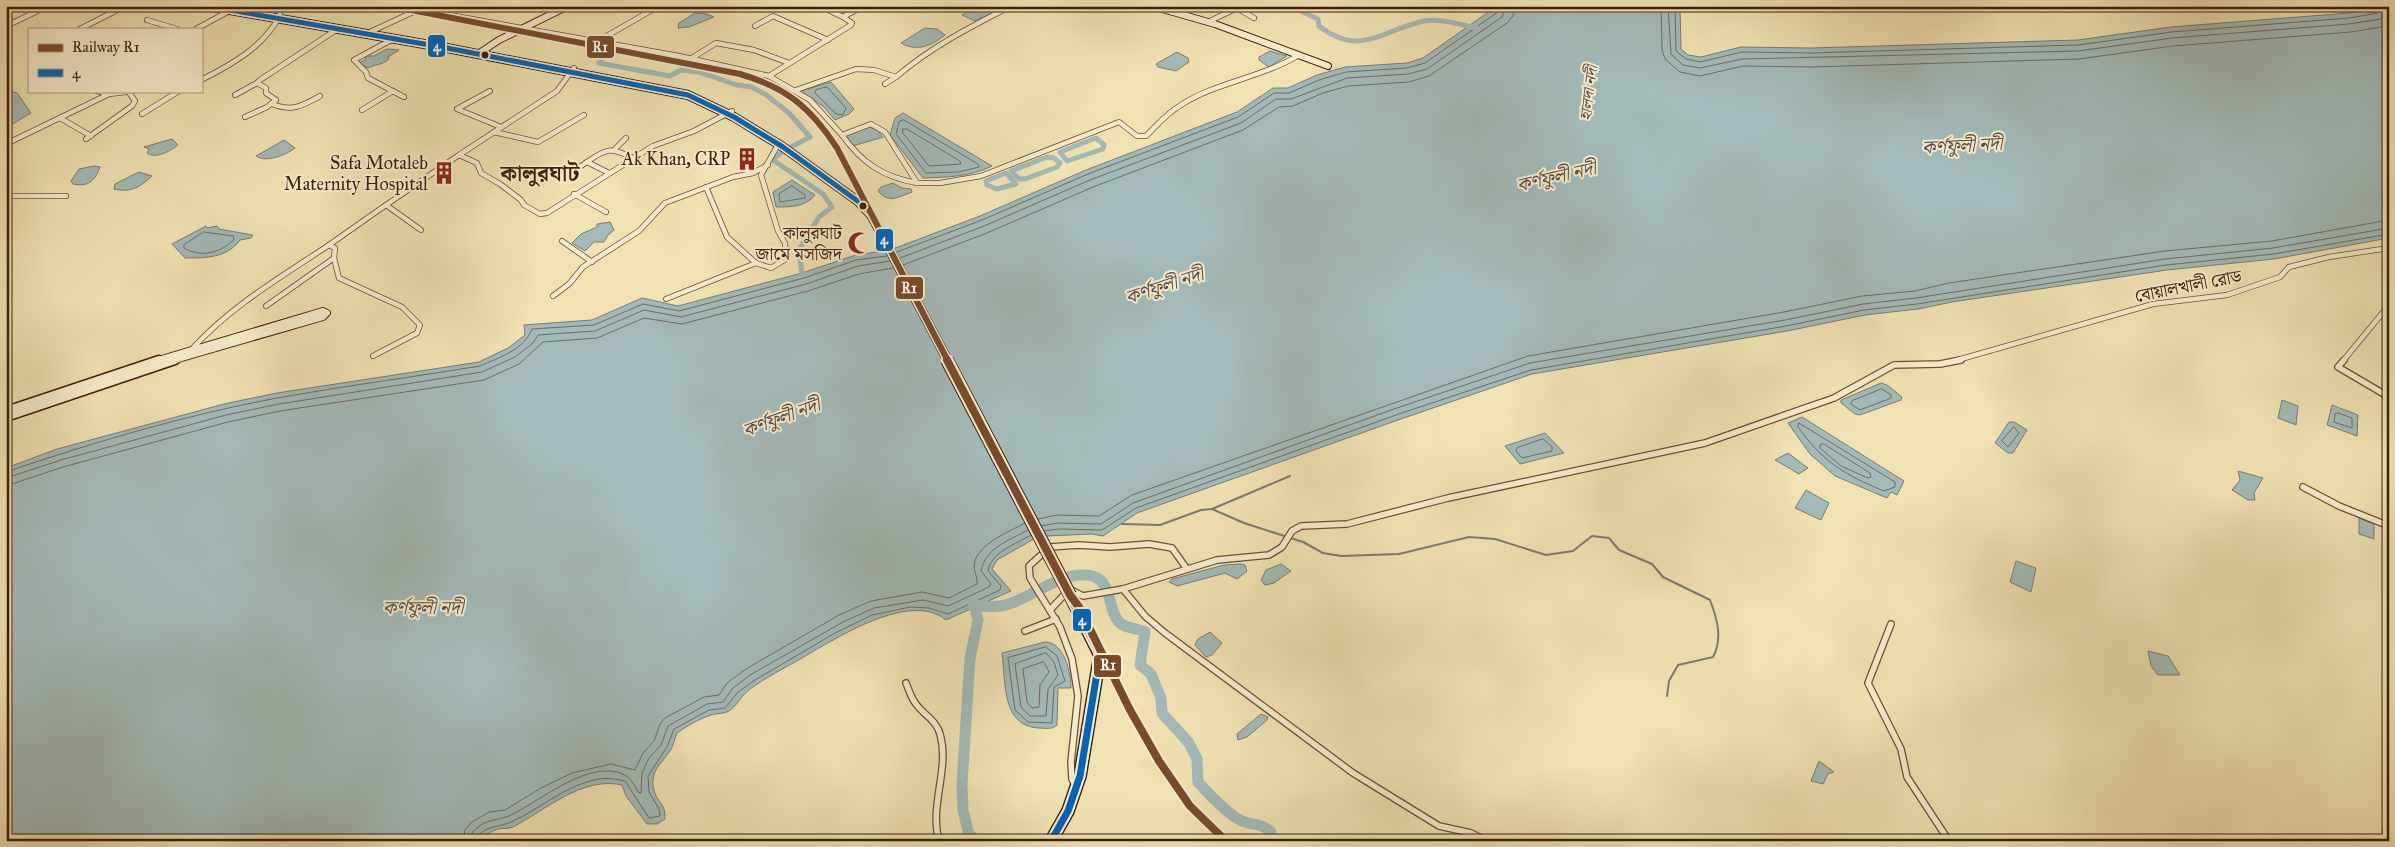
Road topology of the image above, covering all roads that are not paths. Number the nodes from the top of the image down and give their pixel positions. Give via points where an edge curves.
1 (12, 6) edge
2 (48, 6) edge
3 (124, 6) edge
4 (206, 6) edge
5 (399, 6) edge
6 (426, 6) edge
7 (568, 6) edge
8 (659, 6) edge
9 (820, 6) edge
10 (863, 6) edge
11 (1011, 6) edge
12 (1152, 6) edge
13 (1415, 6) edge
14 (1239, 7) edge
15 (229, 8) edge
16 (1420, 8) dead end
17 (6, 9) edge
18 (418, 10) junction
19 (279, 13) edge
20 (843, 17) junction
21 (1254, 18) dead end
22 (148, 20) dead end
23 (1208, 22) junction
24 (6, 26) edge
25 (755, 26) dead end
26 (82, 28) edge
27 (174, 28) edge
28 (198, 28) edge
29 (339, 28) junction
30 (522, 28) junction
31 (370, 32) junction
32 (391, 40) junction
33 (828, 40) junction
34 (598, 41) junction
35 (480, 53) junction
36 (1299, 55) junction
37 (692, 58) junction
38 (789, 63) junction
39 (1328, 66) dead end
40 (572, 70) junction
41 (769, 76) junction
42 (896, 77) junction
43 (202, 79) edge
44 (257, 83) junction
45 (885, 84) dead end
46 (796, 90) junction
47 (393, 91) junction
48 (490, 91) dead end
49 (101, 92) edge
50 (127, 92) edge
51 (177, 92) edge
52 (109, 94) junction
53 (235, 95) dead end
54 (320, 96) dead end
55 (404, 97) dead end
56 (272, 104) junction
57 (362, 110) dead end
58 (730, 112) junction
59 (142, 114) dead end
60 (584, 115) dead end
61 (245, 117) dead end
62 (60, 118) junction
63 (501, 127) junction
64 (494, 132) junction
65 (842, 135) junction
66 (626, 138) dead end
67 (6, 144) edge
68 (782, 147) junction
69 (615, 149) junction
70 (459, 155) junction
71 (633, 158) junction
72 (587, 162) junction
73 (768, 165) junction
74 (609, 173) junction
75 (566, 176) dead end
76 (917, 183) junction
77 (706, 187) junction
78 (574, 194) junction
79 (6, 196) edge
80 (66, 196) dead end
81 (386, 205) junction
82 (606, 212) dead end
83 (421, 230) dead end
84 (562, 240) dead end
85 (329, 245) junction
86 (2389, 248) edge
87 (334, 258) junction
88 (592, 262) junction
89 (756, 263) junction
90 (553, 296) dead end
91 (666, 299) dead end
92 (2389, 305) edge
93 (266, 306) dead end
94 (192, 349) junction
95 (374, 356) dead end
96 (2389, 398) edge
97 (6, 411) edge
98 (6, 417) edge
99 (2303, 487) dead end
100 (2389, 526) edge
101 (1188, 569) junction
102 (1124, 589) junction
103 (1050, 610) junction
104 (1056, 619) junction
105 (1891, 624) dead end
106 (1025, 631) dead end
107 (906, 683) dead end
108 (1077, 787) junction
109 (2389, 830) edge
110 (939, 841) edge
111 (1051, 841) edge
112 (1487, 841) edge
113 (1949, 841) edge
114 (2386, 841) edge

1 - 17 street
2 - 24 street
3 - 26 street
4 - 15 highway
5 - 18 street
6 - 18 street
7 - 30 main road
8 - 34 street
9 - 20 street
10 - 20 street
11 - 42 street via 953,35
12 - 23 main road
13 - 16 street
14 - 21 street
14 - 23 street
15 - 19 highway
15 - 28 street
18 - 30 street
18 - 31 street
19 - 29 highway
19 - 43 street via 265,35 239,58
20 - 33 street via 852,24
22 - 27 street
23 - 36 main road
25 - 33 street via 773,16
29 - 31 highway
29 - 32 highway
29 - 44 street
30 - 34 street
30 - 35 main road
31 - 35 highway
32 - 35 highway
32 - 47 street via 354,60 368,78
33 - 38 street
34 - 37 street
35 - 40 highway
36 - 39 main road
36 - 76 street via 1271,70 1186,102 1166,114 1146,136 1137,136 1119,122 978,178 952,183
37 - 38 street via 716,44 754,50
37 - 41 street
38 - 41 street
40 - 58 highway via 688,96
40 - 63 street via 557,91
41 - 46 street
42 - 45 street
42 - 46 street via 874,70 856,69
44 - 53 street
44 - 56 street via 276,100
46 - 65 street via 823,110
47 - 55 street
47 - 57 street
48 - 63 street via 457,109
49 - 52 street
50 - 52 street
50 - 62 street via 134,104 88,138
51 - 59 street
52 - 62 street
54 - 56 street via 290,110
56 - 61 street
58 - 68 highway
58 - 71 street via 694,131 652,146
60 - 64 street via 538,142
62 - 67 street
63 - 64 street
64 - 70 street
65 - 76 street via 871,168 893,180
65 - 76 street via 871,124 885,132
66 - 69 street
68 - 73 street
68 - 108 highway, bridge via 859,202 871,215 1100,655
69 - 71 street
69 - 72 street via 602,152
70 - 78 street via 477,163 485,176 540,214 547,213
70 - 81 street
71 - 74 street
72 - 74 street
72 - 75 street
73 - 77 street via 753,173 733,176
73 - 89 street via 762,175 778,231 785,244 786,259 771,268
74 - 78 street
77 - 88 street via 665,203 639,231
77 - 89 street via 727,237
78 - 82 street
79 - 80 street
81 - 83 street
81 - 85 street
84 - 88 street
85 - 87 street via 335,248
85 - 94 street via 207,330
86 - 101 street, বোয়ালখালী রোড via 2289,267 2280,278 2227,295 2153,304 1961,360 1888,367 1834,398 1704,443 1448,498 1347,524 1296,527 1282,547 1269,555 1226,558
87 - 93 street
87 - 95 street via 339,278 402,307 420,325 417,333
88 - 90 street
89 - 91 street
92 - 96 street via 2338,367
94 - 97 main road
94 - 98 main road via 323,311 327,313 323,317 190,355
99 - 100 street
101 - 102 street
101 - 103 street via 1175,550 1166,546 1050,547 1029,566 1028,574
102 - 103 street via 1083,596 1067,592
102 - 112 street via 1145,616 1165,633 1333,759 1430,821
103 - 104 street
104 - 106 street
104 - 108 street via 1072,652 1076,675 1077,718 1070,774
105 - 113 street via 1868,683 1902,749 1907,777
107 - 110 street via 917,706 940,734 943,760 934,822
108 - 111 highway
109 - 114 street via 2384,834

